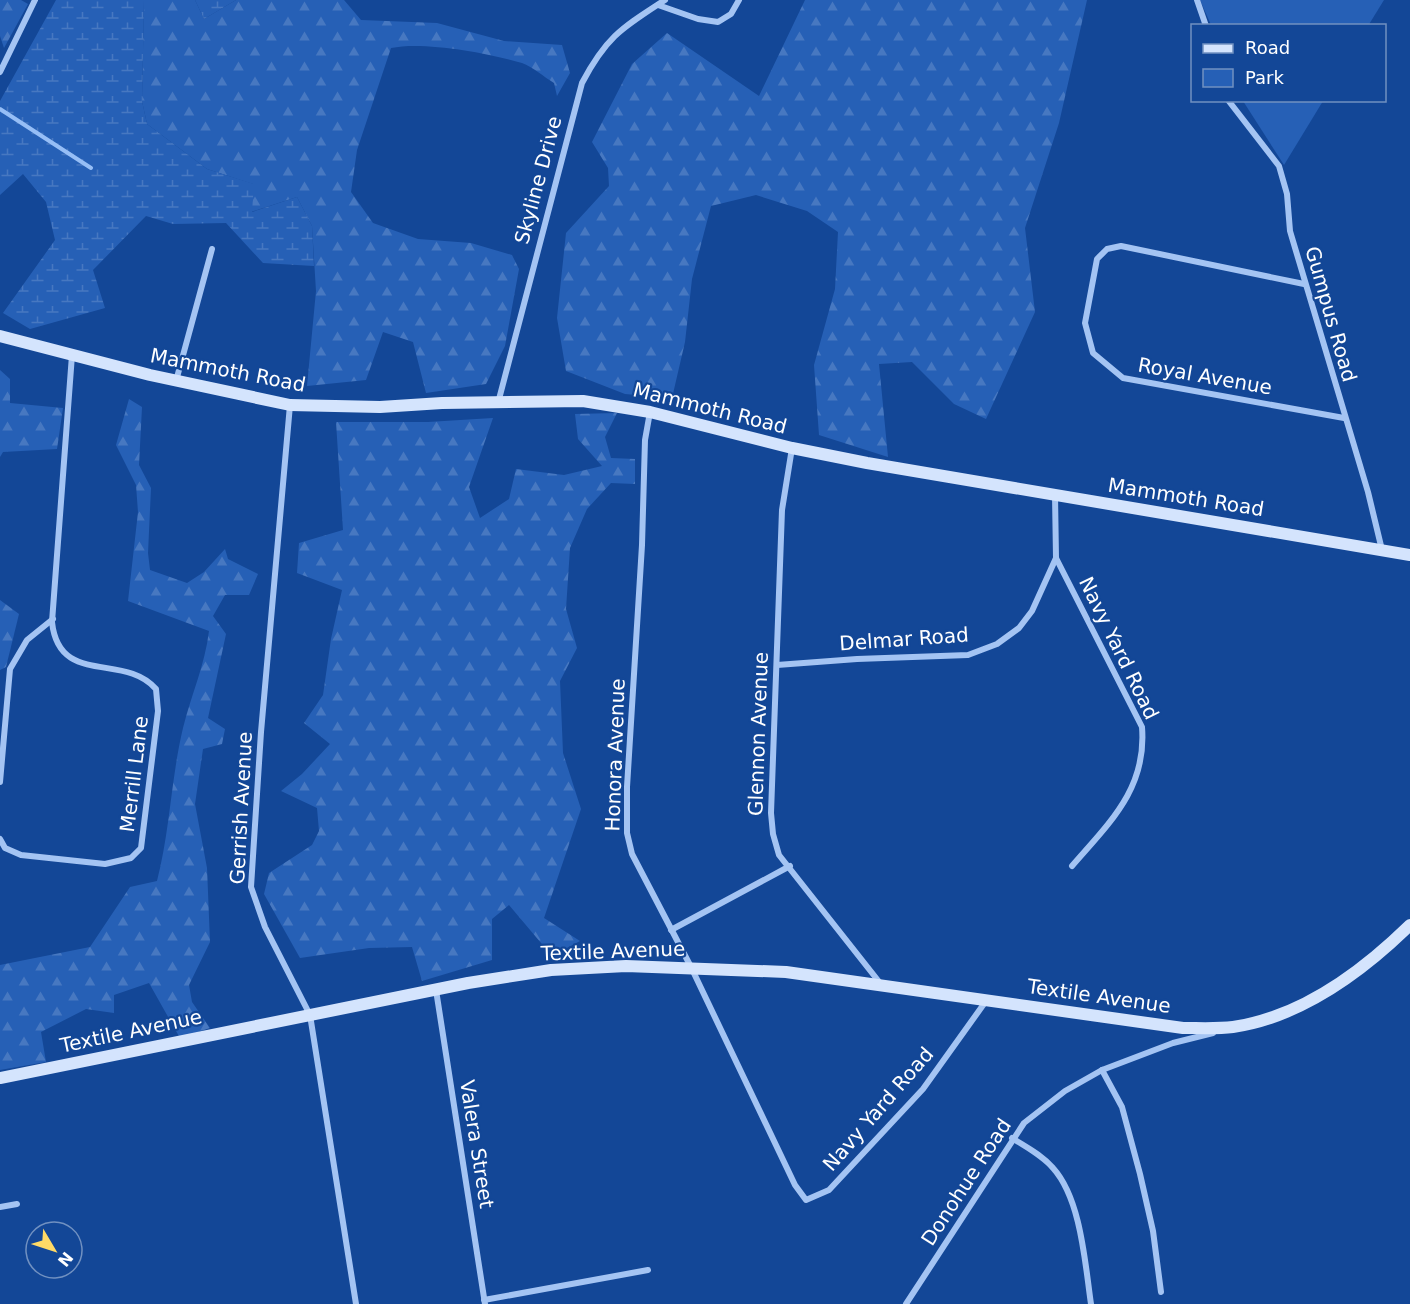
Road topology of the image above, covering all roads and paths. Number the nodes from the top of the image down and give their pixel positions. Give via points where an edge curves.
1 (35, 0) edge
2 (665, 0) edge
3 (739, 0) edge
4 (1197, 0) edge
5 (658, 5) junction
6 (1205, 24) edge
7 (0, 72) edge
8 (1230, 102) edge
9 (212, 249) dead end
10 (1304, 284) junction
11 (0, 336) edge
12 (72, 355) junction
13 (176, 381) junction
14 (498, 403) junction
15 (290, 405) junction
16 (651, 412) junction
17 (1344, 418) junction
18 (792, 448) junction
19 (1055, 495) junction
20 (1382, 550) junction
21 (1410, 555) edge
22 (1056, 558) junction
23 (53, 619) junction
24 (777, 665) junction
25 (0, 782) edge
26 (0, 839) edge
27 (790, 866) junction
28 (1072, 866) dead end
29 (1410, 925) edge
30 (671, 930) junction
31 (691, 967) junction
32 (882, 986) junction
33 (436, 989) junction
34 (986, 1000) junction
35 (310, 1015) junction
36 (1234, 1027) junction
37 (1102, 1070) junction
38 (0, 1078) edge
39 (1012, 1138) junction
40 (808, 1200) joint
41 (17, 1203) dead end
42 (0, 1207) edge
43 (648, 1270) dead end
44 (1161, 1292) dead end
45 (484, 1302) edge
46 (356, 1304) edge
47 (906, 1304) edge
48 (1091, 1304) edge

1 - 7 street
2 - 5 street, Skyline Drive
3 - 5 street via 731,14 718,22
4 - 6 street
5 - 14 street, Skyline Drive via 618,31 598,52 582,83
8 - 10 street, Gumpus Road via 1279,166
9 - 13 street
10 - 17 street, Gumpus Road
10 - 17 street, Royal Avenue via 1121,246 1107,249 1097,259 1085,323 1093,353 1123,378
11 - 12 main road, Mammoth Road
12 - 13 main road, Mammoth Road
12 - 23 street, Merrill Lane
13 - 15 main road, Mammoth Road
14 - 15 main road, Mammoth Road
14 - 16 main road, Mammoth Road via 583,401
15 - 35 street, Gerrish Avenue via 251,887 265,927
16 - 18 main road, Mammoth Road
16 - 30 street, Honora Avenue via 645,440 626,815 632,854
17 - 20 street, Gumpus Road
18 - 19 main road, Mammoth Road
18 - 24 street, Glennon Avenue via 782,510
19 - 20 main road, Mammoth Road
19 - 22 street, Navy Yard Road
20 - 21 main road, Mammoth Road
22 - 24 street, Delmar Road via 1032,611 1019,628 997,644 968,655
22 - 28 street, Navy Yard Road via 1142,727 1143,742 1132,791
23 - 25 street via 27,640 10,669
23 - 26 street, Merrill Lane via 57,644 66,655 79,662 132,674 156,688 158,711 141,848 131,858 105,864 21,855 5,848
24 - 27 street, Glennon Avenue via 771,813 779,855
27 - 30 street
27 - 32 street, Glennon Avenue
29 - 36 main road, Textile Avenue via 1355,975 1285,1012
30 - 31 street, Honora Avenue
31 - 32 main road, Textile Avenue via 786,972
31 - 33 main road, Textile Avenue via 551,970
31 - 40 street, Honora Avenue via 795,1185
32 - 34 main road, Textile Avenue
33 - 35 main road, Textile Avenue
33 - 45 street, Valera Street
34 - 36 main road, Textile Avenue via 1183,1028
34 - 40 street, Navy Yard Road via 923,1089 829,1190
35 - 38 main road, Textile Avenue
35 - 46 street, Gerrish Avenue
36 - 37 street, Donohue Road via 1173,1043
37 - 39 street, Donohue Road via 1046,1104
37 - 44 street via 1122,1107 1140,1174
39 - 47 street, Donohue Road
39 - 48 street via 1045,1159 1066,1188 1081,1237
41 - 42 street
43 - 45 street

